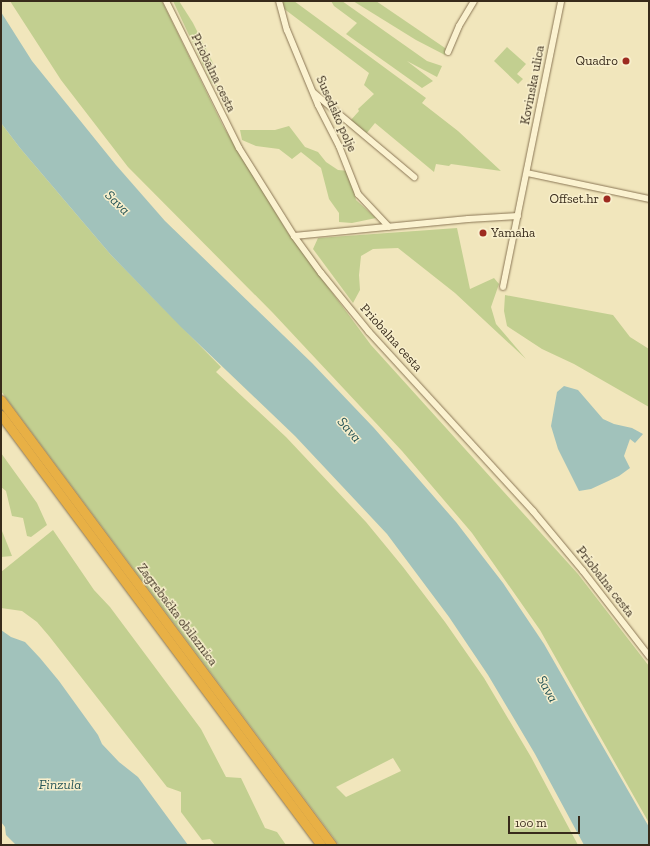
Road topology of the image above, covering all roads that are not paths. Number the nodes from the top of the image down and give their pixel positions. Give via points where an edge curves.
1 (166, 1) edge
2 (279, 1) edge
3 (474, 1) edge
4 (561, 1) edge
5 (448, 52) dead end
6 (313, 92) junction
7 (527, 173) junction
8 (414, 177) dead end
9 (649, 199) edge
10 (518, 216) junction
11 (389, 227) junction
12 (294, 236) junction
13 (503, 287) dead end
14 (1, 400) edge
15 (1, 415) edge
16 (649, 656) edge
17 (320, 845) edge
18 (332, 845) edge

1 - 12 street, Priobalna cesta via 238,148
2 - 6 street, Susedsko polje via 287,30
3 - 5 street via 459,26
4 - 7 street, Kovinska ulica
6 - 8 street
6 - 11 street, Susedsko polje via 358,194
7 - 9 street
7 - 10 street, Kovinska ulica
10 - 11 street
10 - 13 street, Kovinska ulica
11 - 12 street
12 - 16 street, Priobalna cesta via 321,274 369,332 533,511
14 - 18 highway, Zagrebačka obilaznica
15 - 17 highway, Zagrebačka obilaznica

